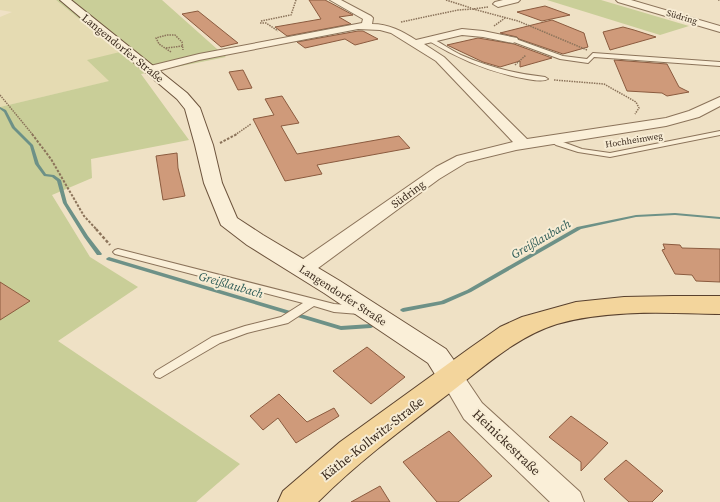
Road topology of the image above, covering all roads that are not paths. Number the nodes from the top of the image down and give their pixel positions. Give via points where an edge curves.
1 (65, 0) edge
2 (334, 0) edge
3 (516, 0) edge
4 (621, 0) edge
5 (498, 4) road end
6 (366, 26) junction
7 (720, 29) edge
8 (431, 40) junction
9 (513, 40) joint
10 (415, 43) junction
11 (720, 64) edge
12 (150, 69) junction
13 (544, 79) road end
14 (720, 101) edge
15 (720, 133) edge
16 (552, 140) junction
17 (523, 144) junction
18 (118, 252) road end
19 (304, 269) junction
20 (313, 302) junction
21 (720, 305) edge
22 (367, 311) junction
23 (160, 374) dead end
24 (451, 376) junction
25 (295, 502) edge
26 (570, 502) edge

1 - 12 street, Langendorfer Straße
2 - 6 street via 368,18
3 - 5 street
4 - 7 street, Südring
6 - 10 street via 395,31
6 - 12 street via 199,57
8 - 9 street via 462,32
8 - 10 street
8 - 13 lane via 450,52 506,74 520,78
9 - 11 lane via 562,58 588,61 593,55
10 - 17 street via 440,59
12 - 19 street, Langendorfer Straße via 192,108 213,183 228,221
14 - 16 street, Südring via 687,117
15 - 16 lane, Hochheimweg via 610,155 574,149
16 - 17 street, Südring
17 - 19 street, Südring via 495,149 460,160 426,180
18 - 20 lane
19 - 22 street, Langendorfer Straße
20 - 22 lane via 334,308
20 - 23 lane via 284,320 216,340
21 - 24 main road via 650,303 561,315 515,332
22 - 24 street, Langendorfer Straße via 437,356
24 - 25 main road, Käthe-Kollwitz-Straße via 330,470
24 - 26 street, Heinickestraße via 473,411

